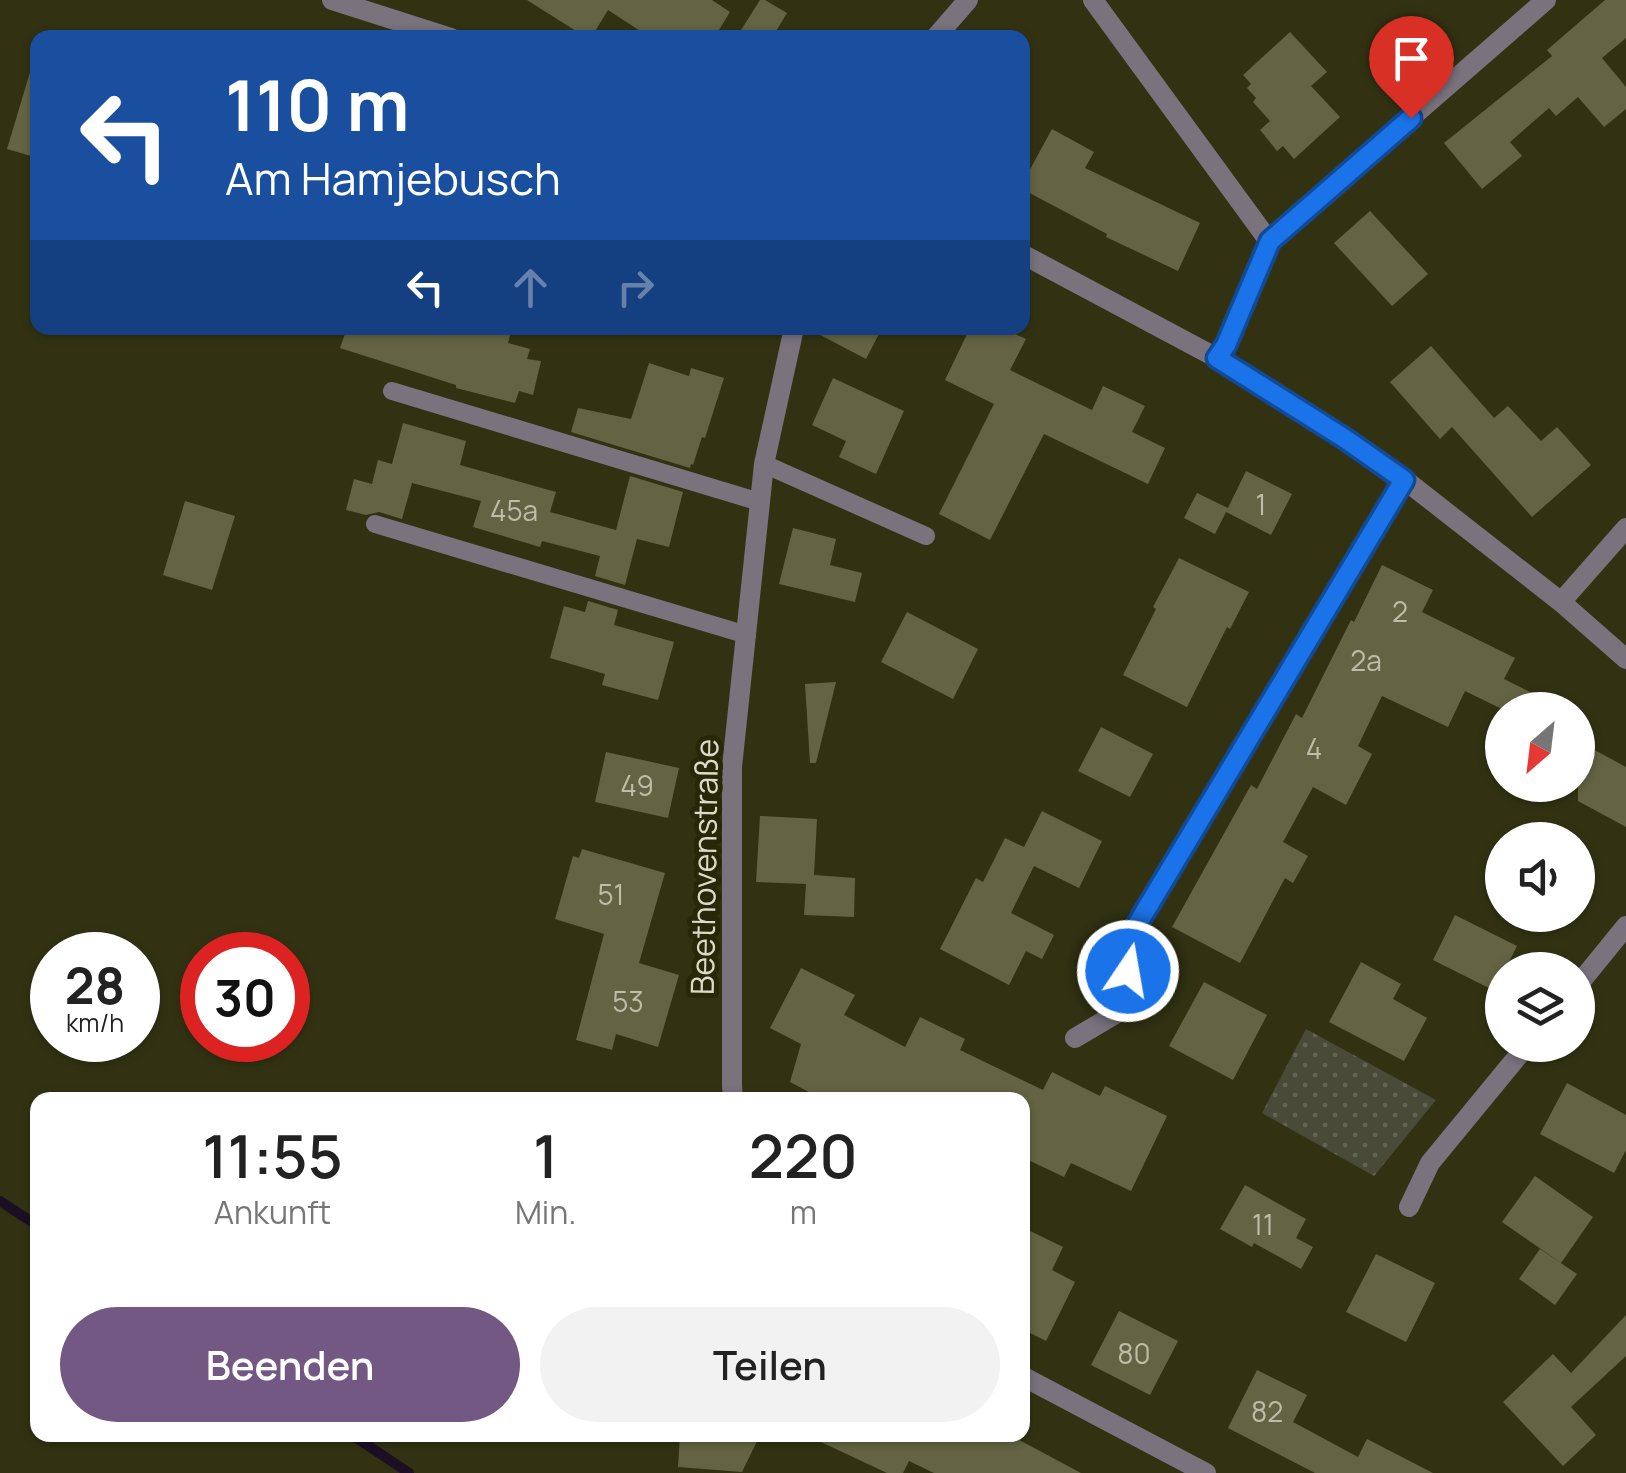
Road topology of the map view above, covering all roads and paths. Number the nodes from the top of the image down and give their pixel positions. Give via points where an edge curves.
1 (332, 0) edge
2 (968, 0) edge
3 (1093, 0) edge
4 (1546, 0) edge
5 (426, 30) edge
6 (942, 30) edge
7 (1270, 241) junction
8 (1030, 258) edge
9 (792, 335) edge
10 (1217, 358) junction
11 (392, 391) dead end
12 (764, 464) junction
13 (1404, 480) junction
14 (760, 502) junction
15 (375, 524) dead end
16 (1626, 528) edge
17 (926, 536) dead end
18 (1561, 602) junction
19 (747, 636) junction
20 (1626, 660) edge
21 (1626, 926) edge
22 (1595, 964) edge
23 (1075, 1038) dead end
24 (1514, 1062) edge
25 (733, 1092) edge
26 (1408, 1207) dead end
27 (1030, 1380) edge
28 (1206, 1473) edge

1 - 5 street
2 - 6 street
3 - 7 street
4 - 7 street
7 - 10 street
8 - 10 street
9 - 12 street, Beethovenstraße
10 - 13 street
11 - 14 lane
12 - 14 street, Beethovenstraße
12 - 17 lane
13 - 18 street
13 - 23 street via 1132,933 1124,1009
14 - 19 street, Beethovenstraße
15 - 19 lane
16 - 18 street
18 - 20 street
19 - 25 street, Beethovenstraße via 732,766
21 - 22 street
24 - 26 street via 1430,1163
27 - 28 street

